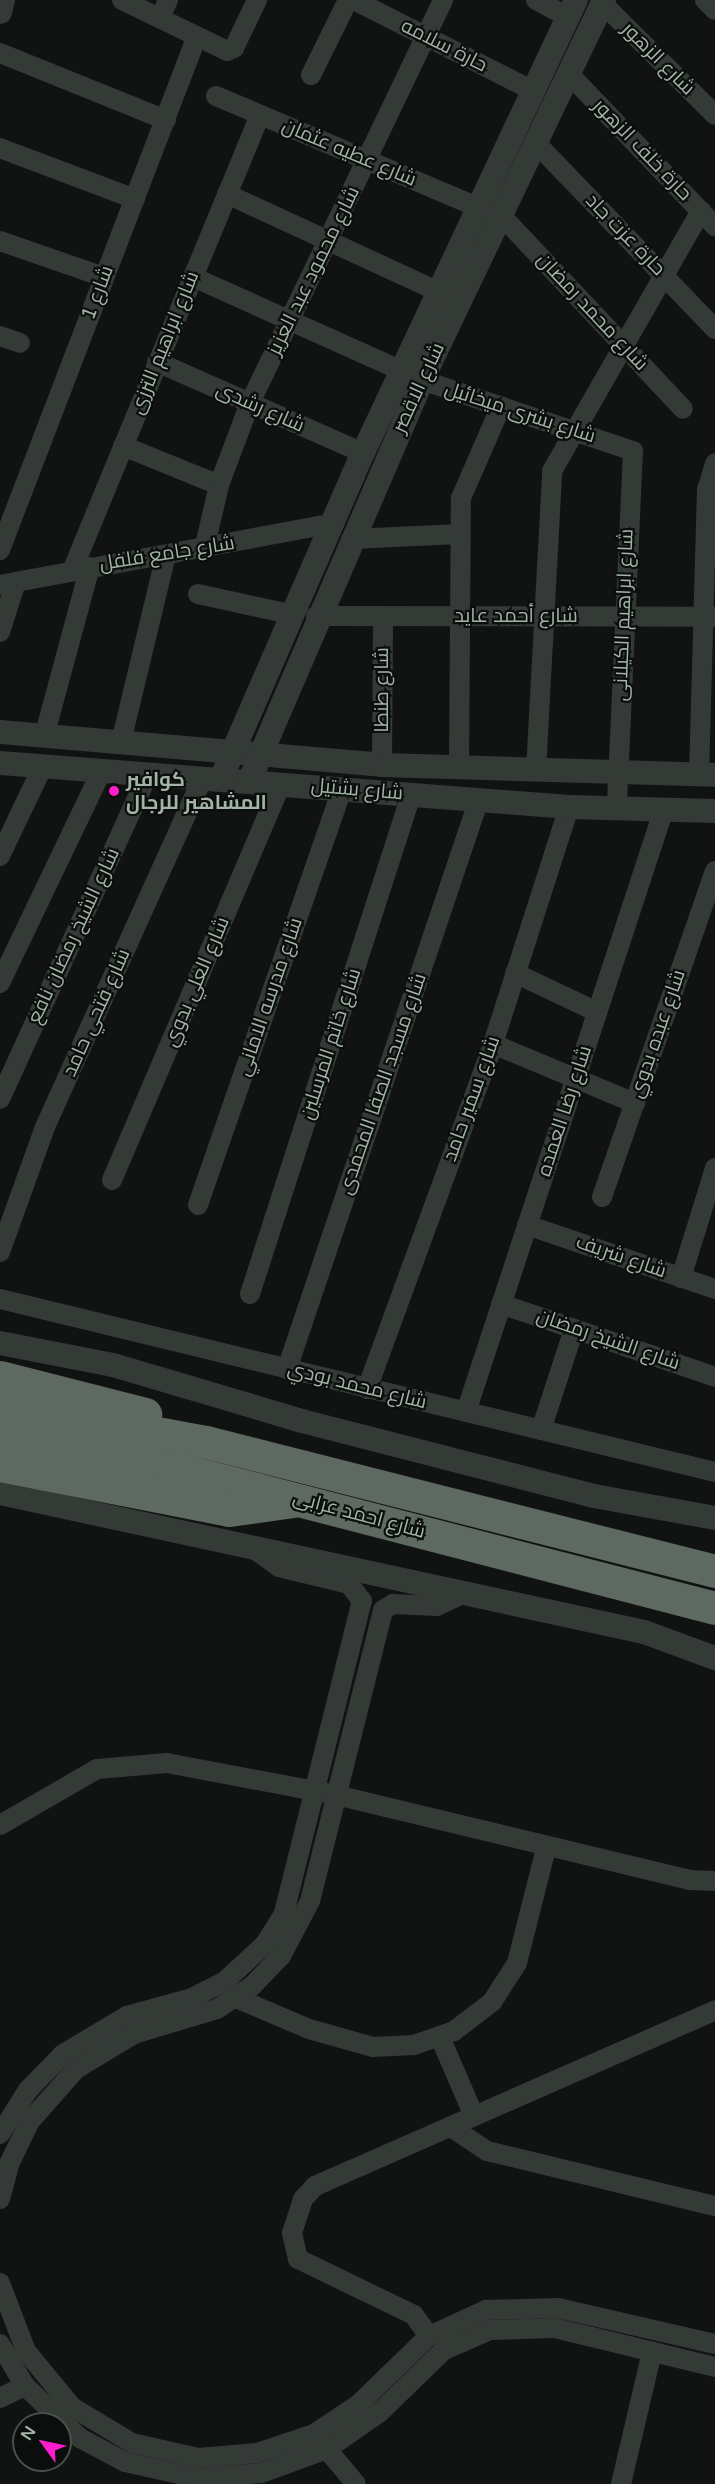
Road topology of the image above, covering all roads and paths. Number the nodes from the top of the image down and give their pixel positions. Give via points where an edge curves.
1 (3, 0) edge
2 (123, 0) edge
3 (257, 0) edge
4 (348, 0) edge
5 (354, 0) edge
6 (443, 0) edge
7 (536, 0) edge
8 (705, 0) edge
9 (603, 2) edge
10 (572, 8) edge
11 (164, 9) edge
12 (715, 10) edge
13 (0, 12) edge
14 (197, 36) junction
15 (424, 36) junction
16 (0, 53) edge
17 (569, 74) junction
18 (311, 75) dead end
19 (535, 92) junction
20 (216, 96) dead end
21 (260, 115) junction
22 (715, 115) edge
23 (166, 120) junction
24 (535, 142) junction
25 (0, 148) edge
26 (367, 161) junction
27 (227, 194) junction
28 (135, 199) junction
29 (701, 211) junction
30 (491, 212) junction
31 (715, 226) edge
32 (0, 241) edge
33 (328, 241) junction
34 (664, 275) junction
35 (104, 277) junction
36 (193, 277) junction
37 (441, 293) junction
38 (290, 321) junction
39 (715, 328) edge
40 (0, 336) edge
41 (20, 343) dead end
42 (622, 344) junction
43 (158, 362) junction
44 (412, 376) junction
45 (250, 403) junction
46 (501, 406) junction
47 (683, 409) dead end
48 (572, 430) junction
49 (123, 446) junction
50 (363, 453) junction
51 (635, 456) joint
52 (715, 463) edge
53 (219, 484) junction
54 (342, 531) junction
55 (460, 534) junction
56 (0, 550) edge
57 (204, 550) junction
58 (166, 555) junction
59 (81, 569) junction
60 (8, 584) edge
61 (198, 594) dead end
62 (305, 615) junction
63 (383, 616) junction
64 (460, 616) junction
65 (542, 616) junction
66 (624, 617) junction
67 (709, 617) edge
68 (0, 632) edge
69 (0, 732) edge
70 (44, 736) junction
71 (121, 741) junction
72 (234, 752) junction
73 (260, 754) junction
74 (0, 763) edge
75 (382, 765) junction
76 (43, 766) junction
77 (459, 769) junction
78 (102, 770) junction
79 (536, 771) junction
80 (148, 774) junction
81 (619, 775) junction
82 (707, 775) edge
83 (212, 778) junction
84 (249, 782) junction
85 (281, 784) junction
86 (342, 789) junction
87 (411, 795) junction
88 (480, 799) junction
89 (569, 807) junction
90 (617, 808) junction
91 (664, 809) junction
92 (715, 811) edge
93 (0, 856) edge
94 (715, 871) edge
95 (515, 973) junction
96 (0, 983) edge
97 (597, 1012) junction
98 (493, 1044) junction
99 (575, 1079) junction
100 (0, 1099) edge
101 (635, 1103) junction
102 (715, 1168) edge
103 (112, 1180) dead end
104 (602, 1197) dead end
105 (198, 1205) dead end
106 (527, 1225) junction
107 (0, 1252) edge
108 (681, 1278) junction
109 (715, 1289) edge
110 (250, 1294) dead end
111 (0, 1299) edge
112 (501, 1304) junction
113 (574, 1329) junction
114 (0, 1343) edge
115 (288, 1369) junction
116 (0, 1377) edge
117 (715, 1377) edge
118 (367, 1389) junction
119 (0, 1404) edge
120 (466, 1412) junction
121 (541, 1430) junction
122 (0, 1433) edge
123 (206, 1442) junction
124 (0, 1465) edge
125 (715, 1472) edge
126 (0, 1493) edge
127 (298, 1499) junction
128 (715, 1518) edge
129 (257, 1551) junction
130 (715, 1554) edge
131 (681, 1563) junction
132 (715, 1571) edge
133 (463, 1594) junction
134 (671, 1596) junction
135 (715, 1608) edge
136 (715, 1621) edge
137 (715, 1658) edge
138 (317, 1791) junction
139 (336, 1795) junction
140 (0, 1825) edge
141 (546, 1848) junction
142 (713, 1886) edge
143 (236, 1998) junction
144 (715, 2010) edge
145 (440, 2037) junction
146 (474, 2116) junction
147 (451, 2127) junction
148 (0, 2134) edge
149 (1, 2189) edge
150 (715, 2206) edge
151 (0, 2283) edge
152 (429, 2336) junction
153 (0, 2344) edge
154 (715, 2344) edge
155 (652, 2352) junction
156 (715, 2367) edge
157 (25, 2386) junction
158 (0, 2398) edge
159 (314, 2434) junction
160 (154, 2450) junction
161 (327, 2450) junction
162 (178, 2455) junction
163 (148, 2477) edge
164 (172, 2480) edge
165 (356, 2484) edge
166 (621, 2484) edge

1 - 13 street
2 - 11 street
3 - 14 street via 232,50
4 - 18 street
5 - 15 street, حارة سلامه
6 - 15 street, شارع محمود عبد العزيز
7 - 10 street
8 - 12 street
9 - 17 street, شارع الاقصر
9 - 22 street, شارع الزهور
10 - 19 street, شارع الاقصر
11 - 14 street
14 - 23 street, شارع 1
15 - 19 street, حارة سلامه
15 - 26 street, شارع محمود عبد العزيز
16 - 23 street
17 - 24 street, شارع الاقصر
17 - 29 street, حارة خلف الزهور
19 - 30 street, شارع الاقصر
20 - 21 street, شارع عطيه عثمان
21 - 26 street, شارع عطيه عثمان
21 - 27 street, شارع ابراهيم الترزى
23 - 28 street, شارع 1
24 - 30 street, شارع الاقصر
24 - 34 street, حارة عزت جاد
25 - 28 street
26 - 30 street, شارع عطيه عثمان
26 - 33 street, شارع محمود عبد العزيز
27 - 33 street
27 - 36 street, شارع ابراهيم الترزى
28 - 35 street, شارع 1
29 - 31 street, حارة خلف الزهور
29 - 34 street
30 - 37 street, شارع الاقصر
30 - 42 street, شارع محمد رمضان
30 - 44 street, شارع الاقصر
32 - 35 street
33 - 37 street
33 - 38 street, شارع محمود عبد العزيز
34 - 39 street, حارة عزت جاد
34 - 42 street
35 - 56 street, شارع 1
36 - 38 street, شارع بشرى ميخائيل
36 - 43 street, شارع ابراهيم الترزى
37 - 44 street, شارع الاقصر
38 - 44 street, شارع بشرى ميخائيل
38 - 45 street, شارع محمود عبد العزيز
40 - 41 street
42 - 47 street, شارع محمد رمضان
42 - 48 street
43 - 45 street, شارع رشدى
43 - 49 street, شارع ابراهيم الترزى
44 - 46 street, شارع بشرى ميخائيل
44 - 50 street, شارع الاقصر
44 - 54 street, شارع الاقصر
45 - 50 street, شارع رشدى
45 - 53 street, شارع محمود عبد العزيز
46 - 48 street, شارع بشرى ميخائيل
46 - 55 street via 464,483
48 - 51 street, شارع بشرى ميخائيل
48 - 65 street via 549,484
49 - 53 street
49 - 59 street, شارع ابراهيم الترزى
50 - 54 street, شارع الاقصر
51 - 66 street, شارع ابراهيم الكيلانى via 628,482
52 - 67 street via 707,490
53 - 57 street, شارع محمود عبد العزيز
54 - 55 street, شارع جامع فلفل
54 - 57 street, شارع جامع فلفل
54 - 62 street, شارع الاقصر
55 - 64 street
57 - 58 street, شارع جامع فلفل
58 - 59 street, شارع جامع فلفل
58 - 71 street
59 - 60 street, شارع جامع فلفل
59 - 70 street, شارع ابراهيم الترزى
60 - 68 street
61 - 62 street, شارع أحمد عايد
62 - 63 street, شارع أحمد عايد
62 - 72 street, شارع الاقصر
62 - 73 street, شارع الاقصر
63 - 64 street, شارع أحمد عايد
63 - 75 street, شارع طنطا
64 - 65 street, شارع أحمد عايد
64 - 77 street
65 - 66 street, شارع أحمد عايد
65 - 79 street
66 - 67 street, شارع أحمد عايد
66 - 81 street, شارع ابراهيم الكيلانى
67 - 82 street
69 - 70 street, شارع بشتيل
70 - 71 street, شارع بشتيل
71 - 72 street, شارع بشتيل
72 - 73 street, شارع بشتيل
72 - 83 street, شارع الاقصر
73 - 75 street, شارع بشتيل
73 - 84 street, شارع الاقصر
74 - 76 street, شارع بشتيل
75 - 77 street, شارع بشتيل
76 - 78 street, شارع بشتيل
76 - 93 street
77 - 79 street, شارع بشتيل
78 - 80 street, شارع بشتيل
78 - 96 street
79 - 81 street, شارع بشتيل
80 - 83 street, شارع بشتيل
80 - 100 street, شارع الشيخ رمضان نافع
81 - 82 street, شارع بشتيل
81 - 90 street, شارع ابراهيم الكيلانى
83 - 84 street, شارع بشتيل
83 - 107 street, شارع فتحي حامد via 45,1127
84 - 85 street, شارع بشتيل
85 - 86 street, شارع بشتيل
85 - 103 street, شارع العلي بدوي
86 - 87 street, شارع بشتيل
86 - 105 street, شارع مدرسه الاماني
87 - 88 street, شارع بشتيل
87 - 110 street, شارع خاتم المرسلين
88 - 89 street, شارع بشتيل
88 - 115 street, شارع مسجد الصفا المحمدى
89 - 90 street, شارع بشتيل
89 - 95 street, شارع سمير حامد
90 - 91 street, شارع بشتيل
91 - 92 street, شارع بشتيل
91 - 97 street, شارع رضا العمده
94 - 101 street, شارع عبده بدوي
95 - 97 street
95 - 98 street, شارع سمير حامد
97 - 99 street, شارع رضا العمده
98 - 99 street
98 - 118 street, شارع سمير حامد
99 - 101 street
99 - 106 street, شارع رضا العمده
101 - 104 street, شارع عبده بدوي
102 - 108 street
106 - 108 street, شارع شريف
106 - 112 street, شارع رضا العمده
108 - 109 street, شارع شريف
111 - 115 street, شارع محمد بودي
112 - 113 street, شارع الشيخ رمضان
112 - 120 street, شارع رضا العمده
113 - 117 street, شارع الشيخ رمضان
113 - 121 street
114 - 128 street via 113,1365 302,1421 594,1496
115 - 118 street, شارع محمد بودي
116 - 123 highway via 113,1403
118 - 120 street, شارع محمد بودي
119 - 123 highway, شارع احمد عرابى
120 - 121 street, شارع محمد بودي
121 - 125 street, شارع محمد بودي
122 - 127 highway, شارع احمد عرابى
123 - 131 highway, شارع احمد عرابى
124 - 127 highway via 230,1510 255,1510
126 - 129 street
127 - 134 highway, شارع احمد عرابى
129 - 133 street
129 - 138 street via 271,1564 349,1584 361,1595
130 - 131 highway
131 - 132 highway, شارع احمد عرابى
133 - 137 street via 644,1632
133 - 139 street via 437,1606 393,1604 383,1610
134 - 135 highway, شارع احمد عرابى
134 - 136 highway
138 - 139 street
138 - 140 street via 167,1763 126,1763 81,1775
138 - 148 street via 288,1902 253,1958 209,1991 127,2016 83,2039 28,2090
139 - 141 street
139 - 143 street via 302,1921 281,1956
141 - 142 street
141 - 145 street via 523,1948 510,1976 480,2013
143 - 145 street via 360,2045 400,2047
143 - 149 street via 198,2017 134,2034 76,2069 30,2121
144 - 146 street
145 - 146 street
146 - 147 street
147 - 150 street via 487,2151
147 - 152 street via 315,2186 303,2199 292,2233 298,2259 310,2270 414,2315
151 - 160 street via 26,2351 55,2390 92,2421
152 - 154 street via 486,2310 540,2306
152 - 159 street via 359,2404
153 - 157 street
155 - 156 street
155 - 161 street via 538,2326 482,2333 431,2360 379,2414
155 - 166 street
157 - 158 street
157 - 163 street via 80,2438
159 - 161 street
159 - 162 street via 238,2457
160 - 162 street
160 - 163 street
161 - 164 street via 282,2468 240,2476
161 - 165 street
162 - 164 street
163 - 164 street

